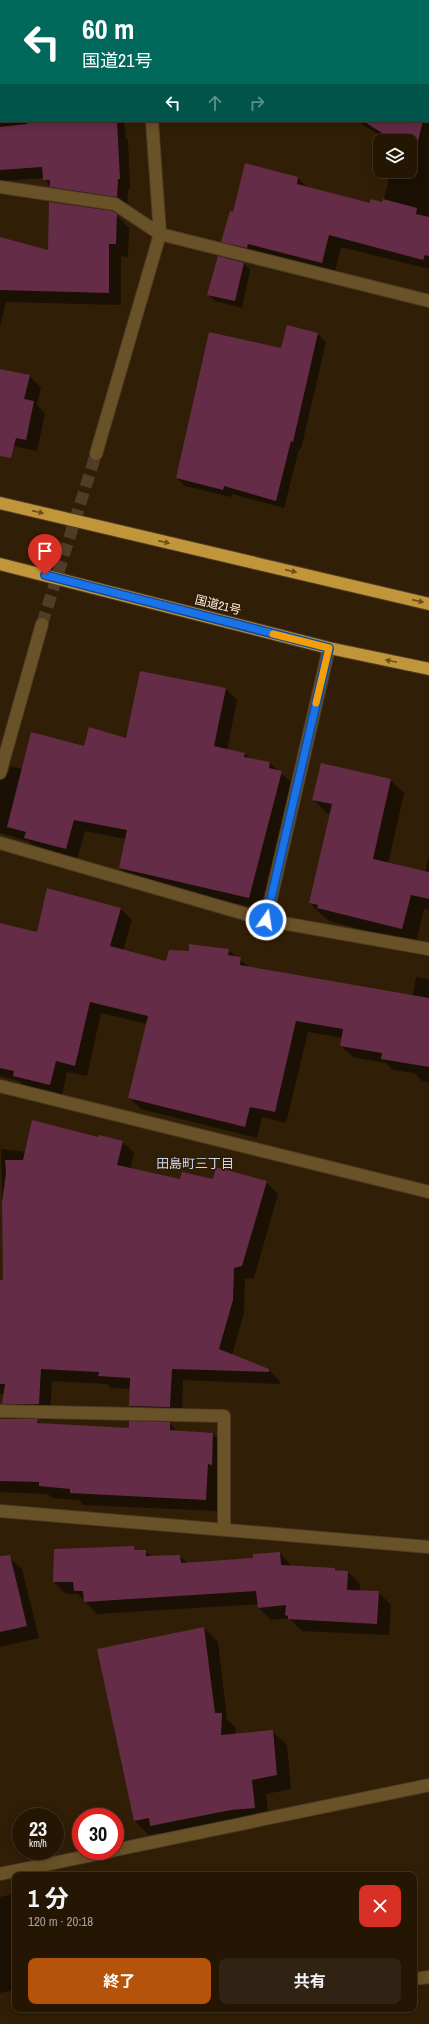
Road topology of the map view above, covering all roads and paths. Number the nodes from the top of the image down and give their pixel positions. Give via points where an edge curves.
1 (152, 122) edge
2 (0, 187) edge
3 (160, 234) junction
4 (429, 301) edge
5 (96, 454) tunnel mouth
6 (0, 503) edge
7 (0, 564) edge
8 (429, 604) edge
9 (42, 624) tunnel mouth
10 (329, 648) junction
11 (429, 669) edge
12 (0, 773) edge
13 (0, 843) edge
14 (266, 920) junction
15 (429, 949) edge
16 (0, 1086) edge
17 (429, 1192) edge
18 (0, 1411) edge
19 (0, 1510) edge
20 (224, 1529) junction
21 (429, 1547) edge
22 (429, 1786) edge
23 (124, 1848) edge
24 (72, 1859) edge
25 (0, 1874) edge
26 (429, 1977) edge
27 (417, 1979) edge

1 - 3 street
2 - 3 street via 115,204
3 - 4 street
3 - 5 street
6 -> 8 highway
7 - 10 highway, 国道21号
9 - 12 street
11 -> 10 highway, 国道21号
10 - 14 street
13 - 14 street
14 - 15 street
16 - 17 street
18 - 20 street via 224,1416
19 - 20 street
20 - 21 street
22 - 23 street
24 - 25 street
26 - 27 street

